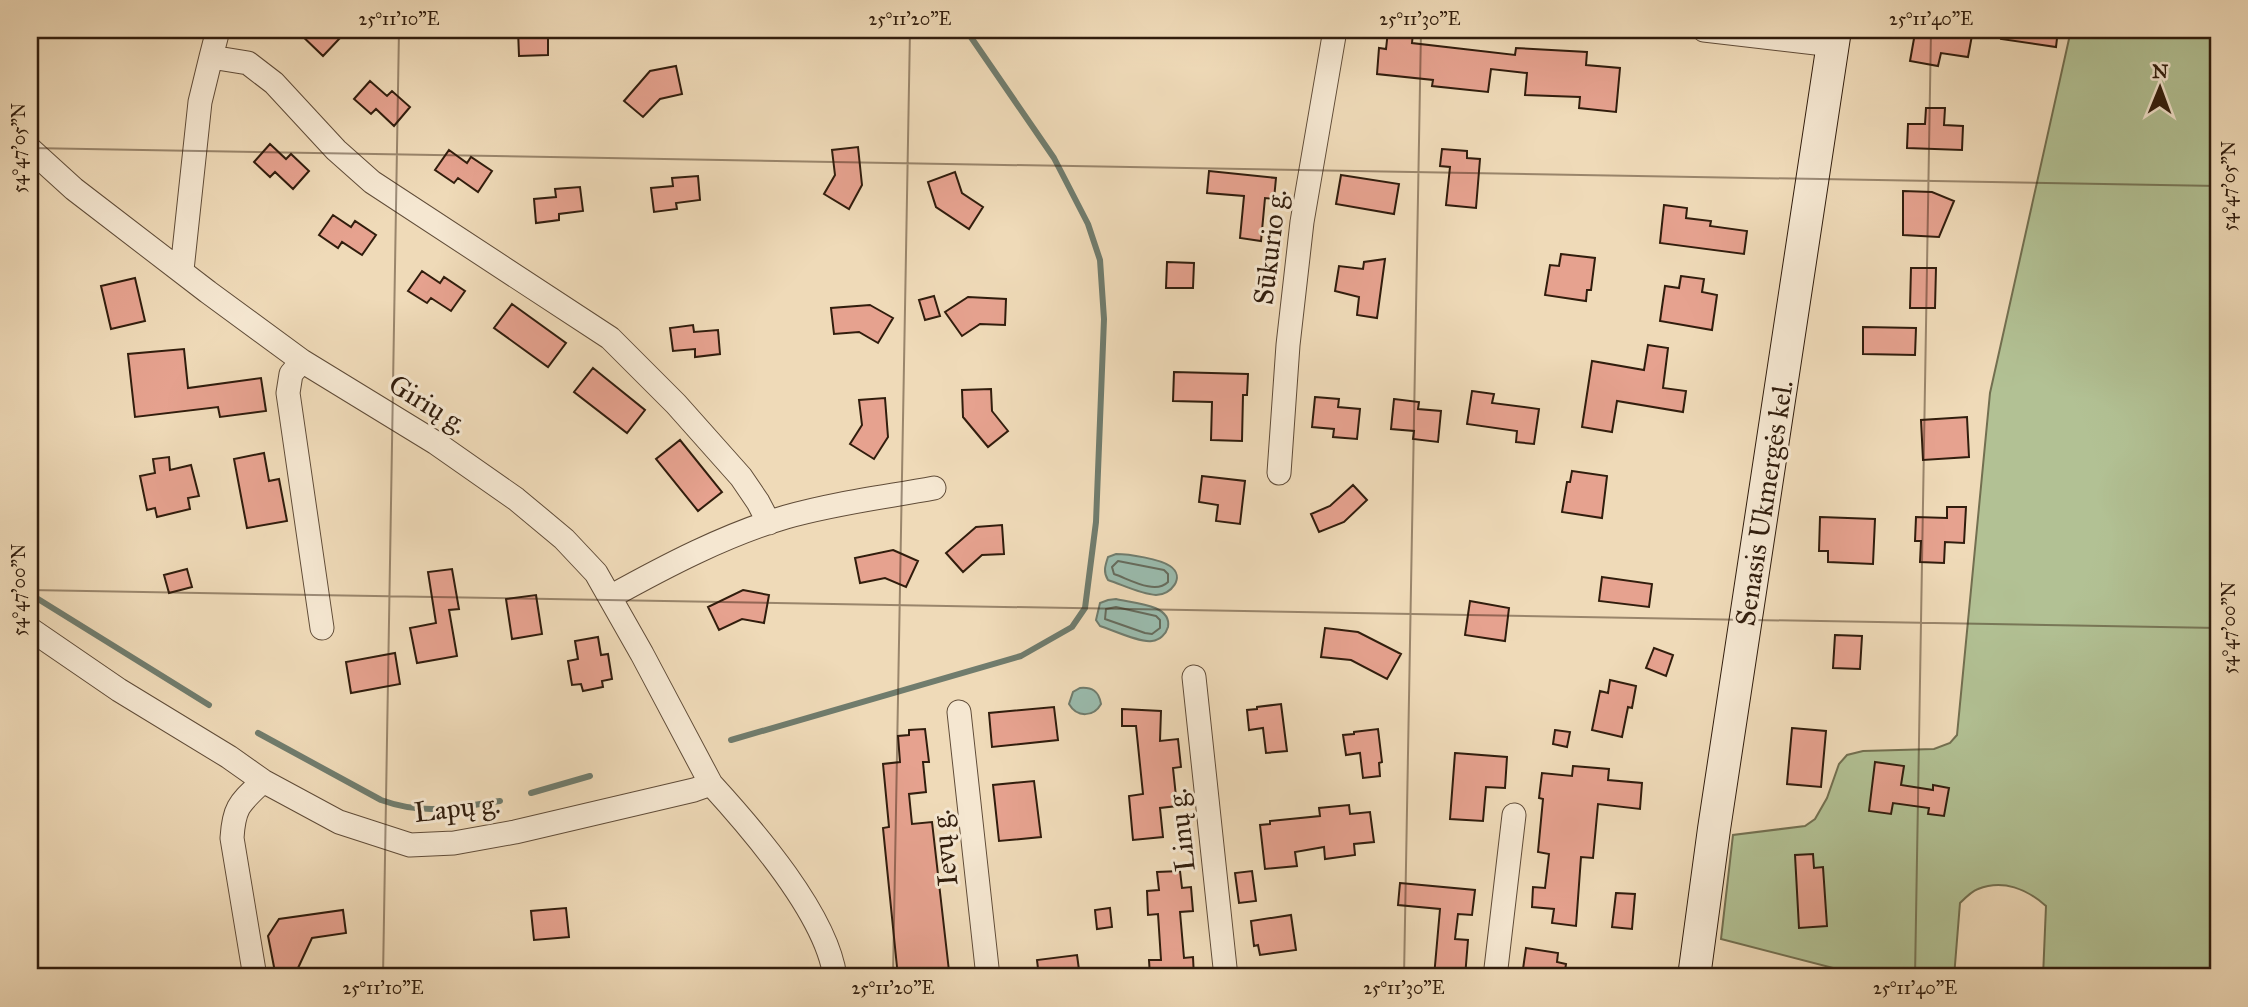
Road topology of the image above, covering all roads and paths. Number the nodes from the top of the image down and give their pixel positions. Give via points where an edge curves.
1 (218, 30) edge
2 (1335, 30) edge
3 (1704, 30) edge
4 (1834, 37) edge
5 (211, 57) junction
6 (30, 149) edge
7 (182, 270) junction
8 (302, 361) junction
9 (1279, 473) dead end
10 (934, 488) dead end
11 (769, 523) junction
12 (610, 597) junction
13 (323, 628) dead end
14 (30, 629) edge
15 (1194, 677) dead end
16 (959, 712) dead end
17 (263, 781) junction
18 (711, 783) junction
19 (1514, 815) dead end
20 (255, 977) edge
21 (835, 977) edge
22 (988, 977) edge
23 (1226, 977) edge
24 (1495, 977) edge
25 (1694, 977) edge

1 - 5 street
2 - 9 street, Sūkurio g. via 1302,222
3 - 4 street
4 - 25 main road, Senasis Ukmergės kel.
5 - 7 street via 200,102
5 - 11 street via 248,63 274,83 372,182 610,338 741,477
6 - 7 street, Girių g. via 74,189
7 - 8 street, Girių g.
8 - 12 street, Girių g. via 436,443 516,499 564,539 596,573
8 - 13 street via 291,374 288,393
10 - 11 street via 827,507
11 - 12 street via 706,548
12 - 18 street, Girių g.
14 - 17 street, Lapų g.
15 - 23 street, Linų g.
16 - 22 street, Ievų g.
17 - 18 street, Lapų g. via 340,822 410,845 515,832
17 - 20 street via 238,806 232,838
18 - 21 street via 791,883 825,940
19 - 24 street

